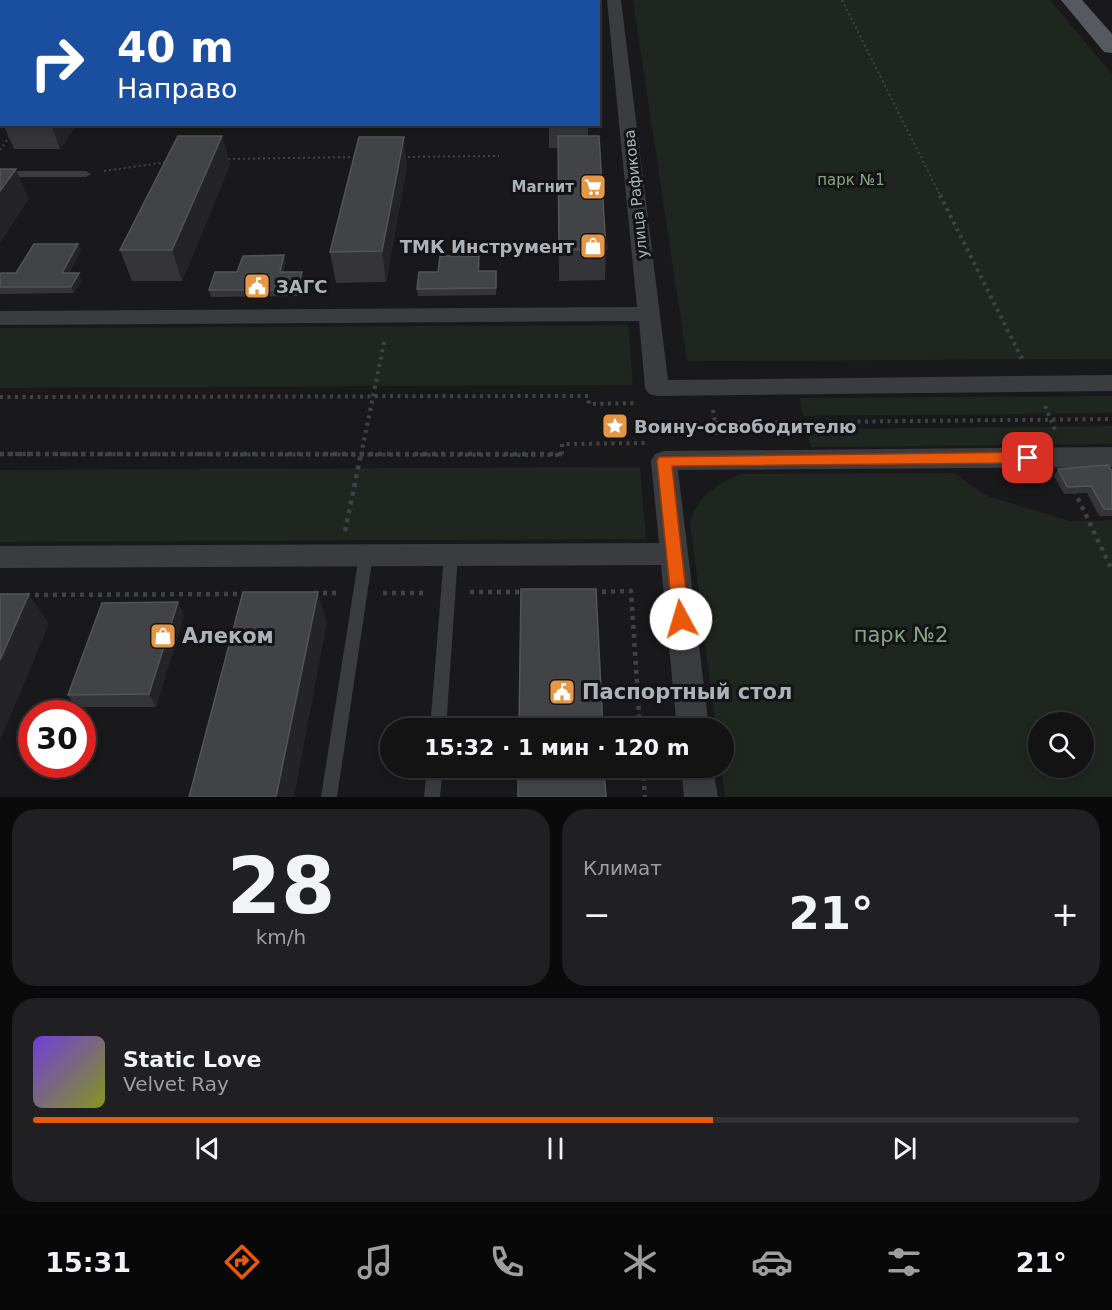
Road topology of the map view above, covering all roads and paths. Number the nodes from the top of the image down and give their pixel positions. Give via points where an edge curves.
1 (614, 0) edge
2 (842, 0) edge
3 (1071, 0) edge
4 (1112, 47) edge
5 (13, 133) dead end
6 (0, 150) edge
7 (499, 156) dead end
8 (367, 157) edge
9 (403, 157) edge
10 (223, 159) dead end
11 (176, 160) edge
12 (0, 174) edge
13 (86, 174) joint
14 (649, 314) junction
15 (389, 316) junction
16 (0, 318) edge
17 (1112, 383) edge
18 (1035, 384) junction
19 (373, 396) junction
20 (651, 396) junction
21 (0, 397) edge
22 (712, 403) dead end
23 (1112, 419) edge
24 (1052, 420) junction
25 (715, 423) junction
26 (718, 442) dead end
27 (661, 452) junction
28 (0, 454) edge
29 (361, 455) junction
30 (1063, 457) junction
31 (1112, 457) edge
32 (674, 554) junction
33 (353, 555) junction
34 (451, 555) junction
35 (0, 557) edge
36 (1112, 570) edge
37 (528, 592) edge
38 (585, 592) edge
39 (309, 593) edge
40 (333, 593) junction
41 (360, 593) junction
42 (448, 593) junction
43 (249, 594) edge
44 (24, 595) edge
45 (439, 718) edge
46 (639, 718) edge
47 (692, 718) edge
48 (434, 778) edge
49 (644, 778) edge
50 (699, 778) edge
51 (328, 797) edge
52 (432, 797) edge
53 (645, 797) edge
54 (701, 797) edge

1 - 14 street, улица Рафикова
2 - 18 path
3 - 4 main road
5 - 6 path
7 - 9 path
8 - 10 path
11 - 13 path
12 - 13 lane
14 - 15 street
14 - 20 street, улица Рафикова
15 - 16 street
15 - 19 path
17 - 18 street
18 - 20 street
18 - 24 path
19 - 20 path via 588,396 589,404
19 - 21 path
19 - 29 path
22 - 25 path
23 - 24 path
24 - 25 path
24 - 30 path
25 - 26 path
27 - 29 path via 562,444 562,455
27 - 30 street
27 - 32 street
28 - 29 path
29 - 33 path
30 - 31 street
30 - 36 path via 1071,485
32 - 34 street
32 - 47 street
33 - 34 street
33 - 35 street
33 - 40 path
33 - 41 lane
34 - 42 lane
37 - 42 path
38 - 46 path via 631,591
39 - 40 path
40 - 41 path
41 - 42 path
41 - 51 lane
42 - 45 lane
43 - 44 path
48 - 52 lane
49 - 53 path
50 - 54 street

